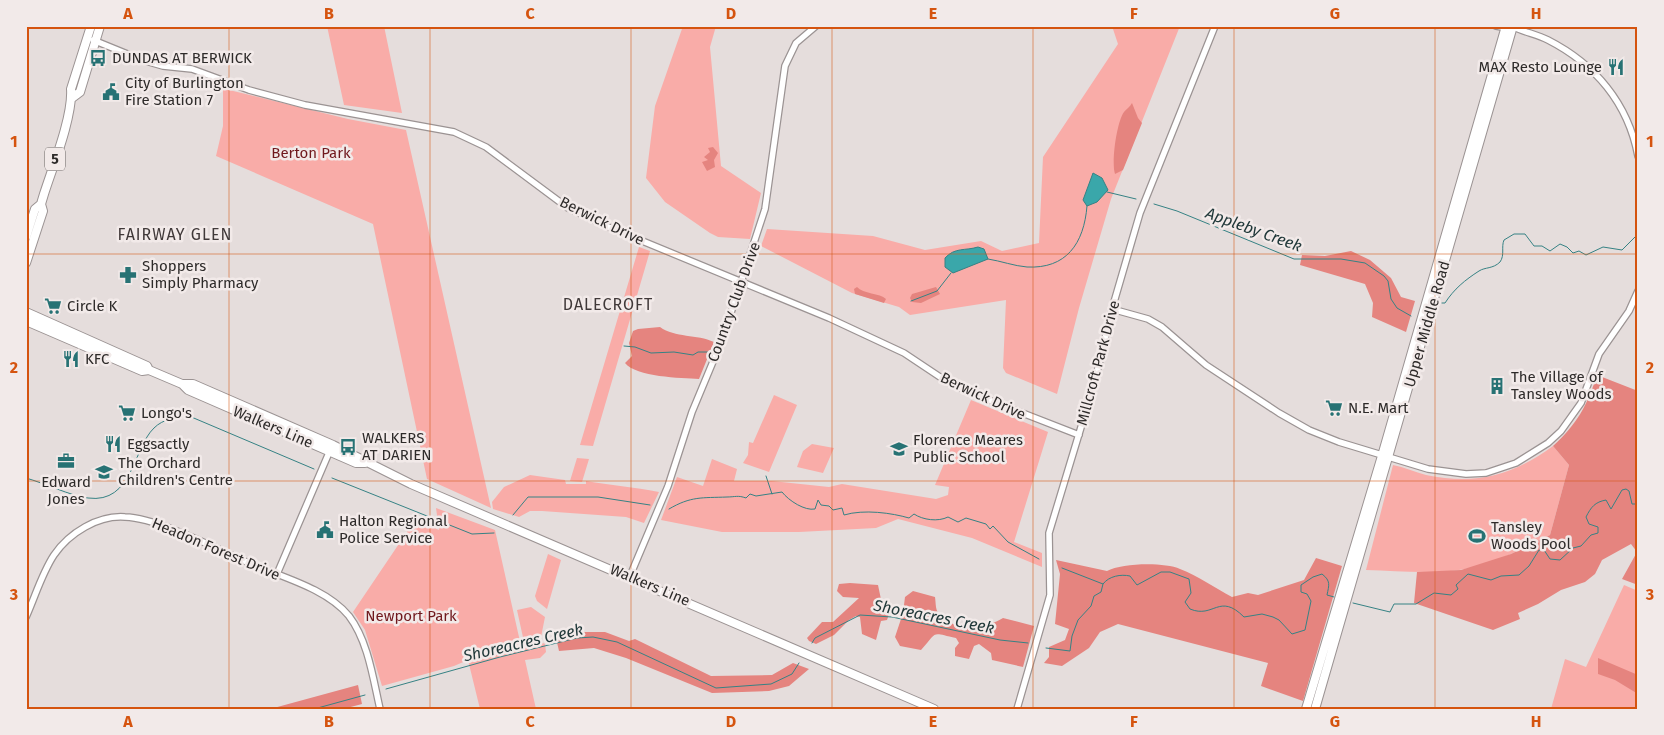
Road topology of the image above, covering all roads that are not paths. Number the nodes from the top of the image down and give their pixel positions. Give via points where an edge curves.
1 (91, 26) edge
2 (100, 26) edge
3 (816, 26) edge
4 (1215, 26) edge
5 (1496, 26) edge
6 (1510, 27) edge
7 (87, 37) junction
8 (95, 41) junction
9 (72, 98) junction
10 (1638, 156) edge
11 (41, 204) junction
12 (26, 237) edge
13 (26, 263) edge
14 (742, 282) junction
15 (1638, 291) edge
16 (1112, 309) junction
17 (26, 312) edge
18 (26, 321) edge
19 (149, 370) junction
20 (1079, 435) junction
21 (331, 448) junction
22 (1385, 457) junction
23 (276, 574) junction
24 (630, 576) junction
25 (1340, 609) junction
26 (26, 617) edge
27 (1309, 697) junction
28 (1318, 700) junction
29 (380, 709) edge
30 (934, 709) edge
31 (1018, 709) edge
32 (1306, 709) edge
33 (1315, 709) edge

1 - 7 main road, 5
2 - 8 main road, 5
3 - 14 street, Country Club Drive via 796,43 785,66 765,209
4 - 16 street, Millcroft Park Drive via 1140,213
5 - 6 street
6 - 10 street via 1558,46 1600,78 1623,108
6 - 22 main road, Upper Middle Road
7 - 8 street, Berwick Drive
7 - 9 main road, 5 via 71,89
8 - 9 main road, 5 via 80,92
8 - 14 street, Berwick Drive via 142,60 192,69 249,90 305,105 454,132 486,147 568,208
9 - 11 main road, 5
11 - 12 main road, 5 via 35,209
11 - 13 main road, 5 via 43,211
14 - 20 street, Berwick Drive via 899,350 966,391
14 - 24 street, Country Club Drive via 692,412 668,486
15 - 22 street via 1629,311 1599,354 1575,413 1555,437 1538,450 1506,467 1466,474 1434,471
16 - 20 street, Millcroft Park Drive
16 - 22 street via 1148,319 1162,327 1206,365 1297,424
17 - 19 main road, Walkers Line via 147,366
18 - 19 main road, Walkers Line via 142,371
19 - 21 main road, Walkers Line via 182,384 188,390
20 - 31 street, Millcroft Park Drive via 1049,533 1050,595
21 - 23 street
21 - 24 main road, Walkers Line
22 - 25 main road, Upper Middle Road
23 - 26 street, Headon Forest Drive via 154,523 120,516 88,526 61,546
23 - 29 street, Headon Forest Drive via 324,596 348,615 359,631
24 - 30 main road, Walkers Line
25 - 27 main road, Upper Middle Road
25 - 28 main road, Upper Middle Road
27 - 28 main road
27 - 32 main road, Upper Middle Road
28 - 33 main road, Upper Middle Road

